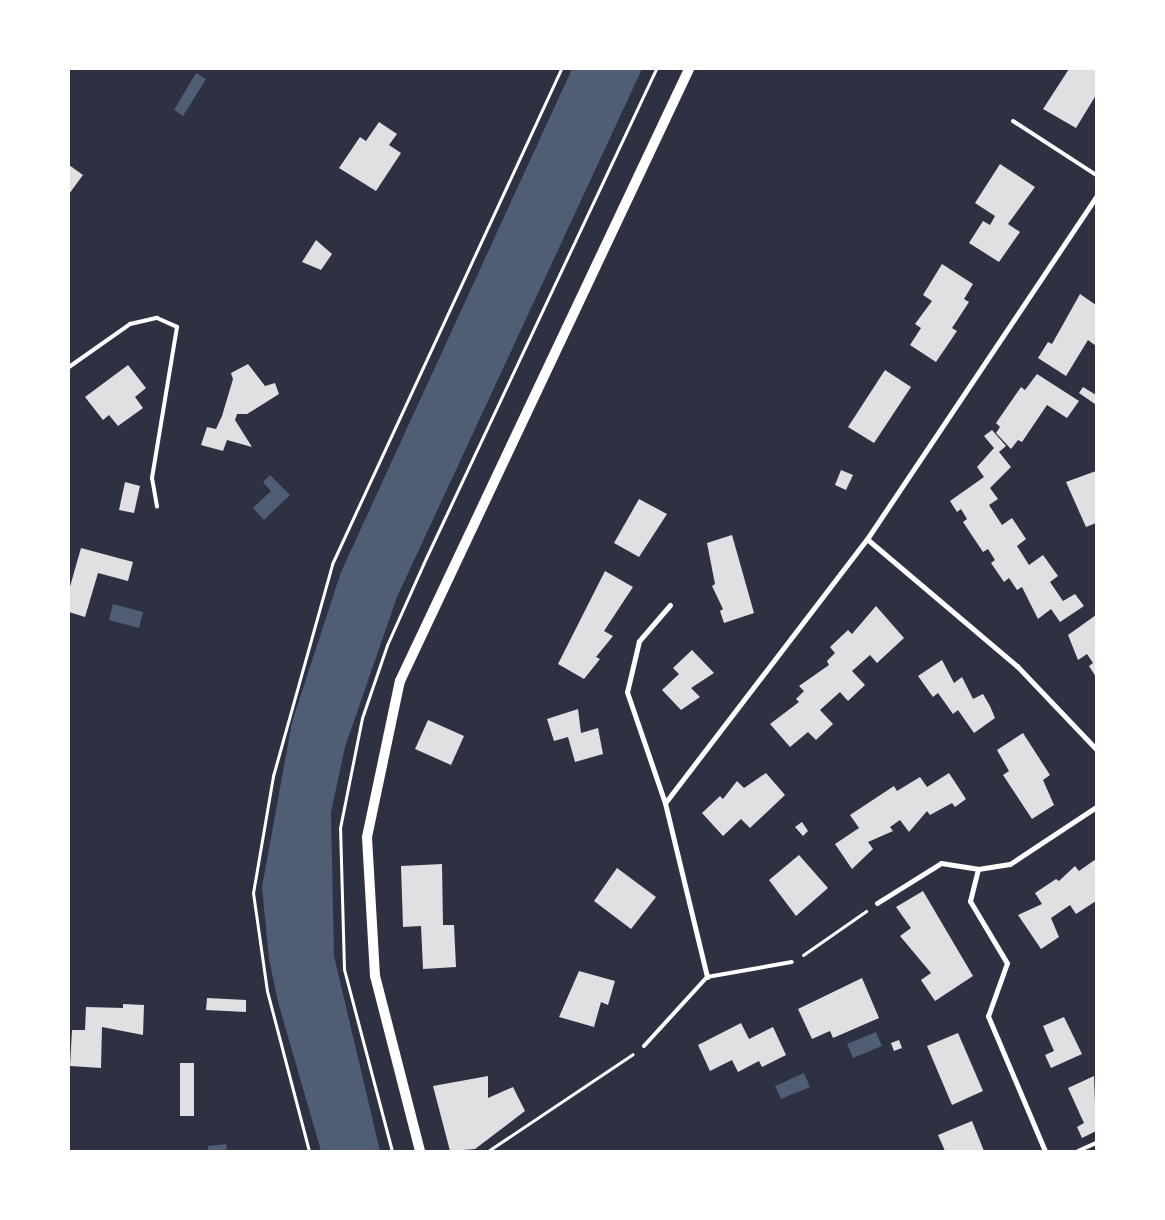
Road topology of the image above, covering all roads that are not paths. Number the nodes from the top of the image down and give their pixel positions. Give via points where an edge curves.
1 (689, 69) edge
2 (1013, 121) dead end
3 (1096, 175) edge
4 (1096, 197) edge
5 (69, 367) edge
6 (157, 507) dead end
7 (867, 539) junction
8 (670, 605) dead end
9 (1096, 749) edge
10 (665, 803) junction
11 (1096, 807) edge
12 (978, 869) junction
13 (877, 903) road end
14 (792, 962) road end
15 (707, 976) junction
16 (644, 1046) road end
17 (1096, 1143) edge
18 (420, 1151) edge
19 (1045, 1151) edge
20 (1078, 1151) edge

1 - 18 main road via 400,681 367,837 375,976
2 - 3 lane
4 - 7 street
5 - 6 lane via 130,324 157,318 176,327 152,478
7 - 9 street via 1017,666
7 - 10 street
8 - 10 street via 639,640 627,692
10 - 15 street
11 - 12 street via 1010,864
12 - 13 street via 941,863
12 - 19 street via 970,901 1007,963 988,1016
14 - 15 lane
15 - 16 lane
17 - 20 lane

